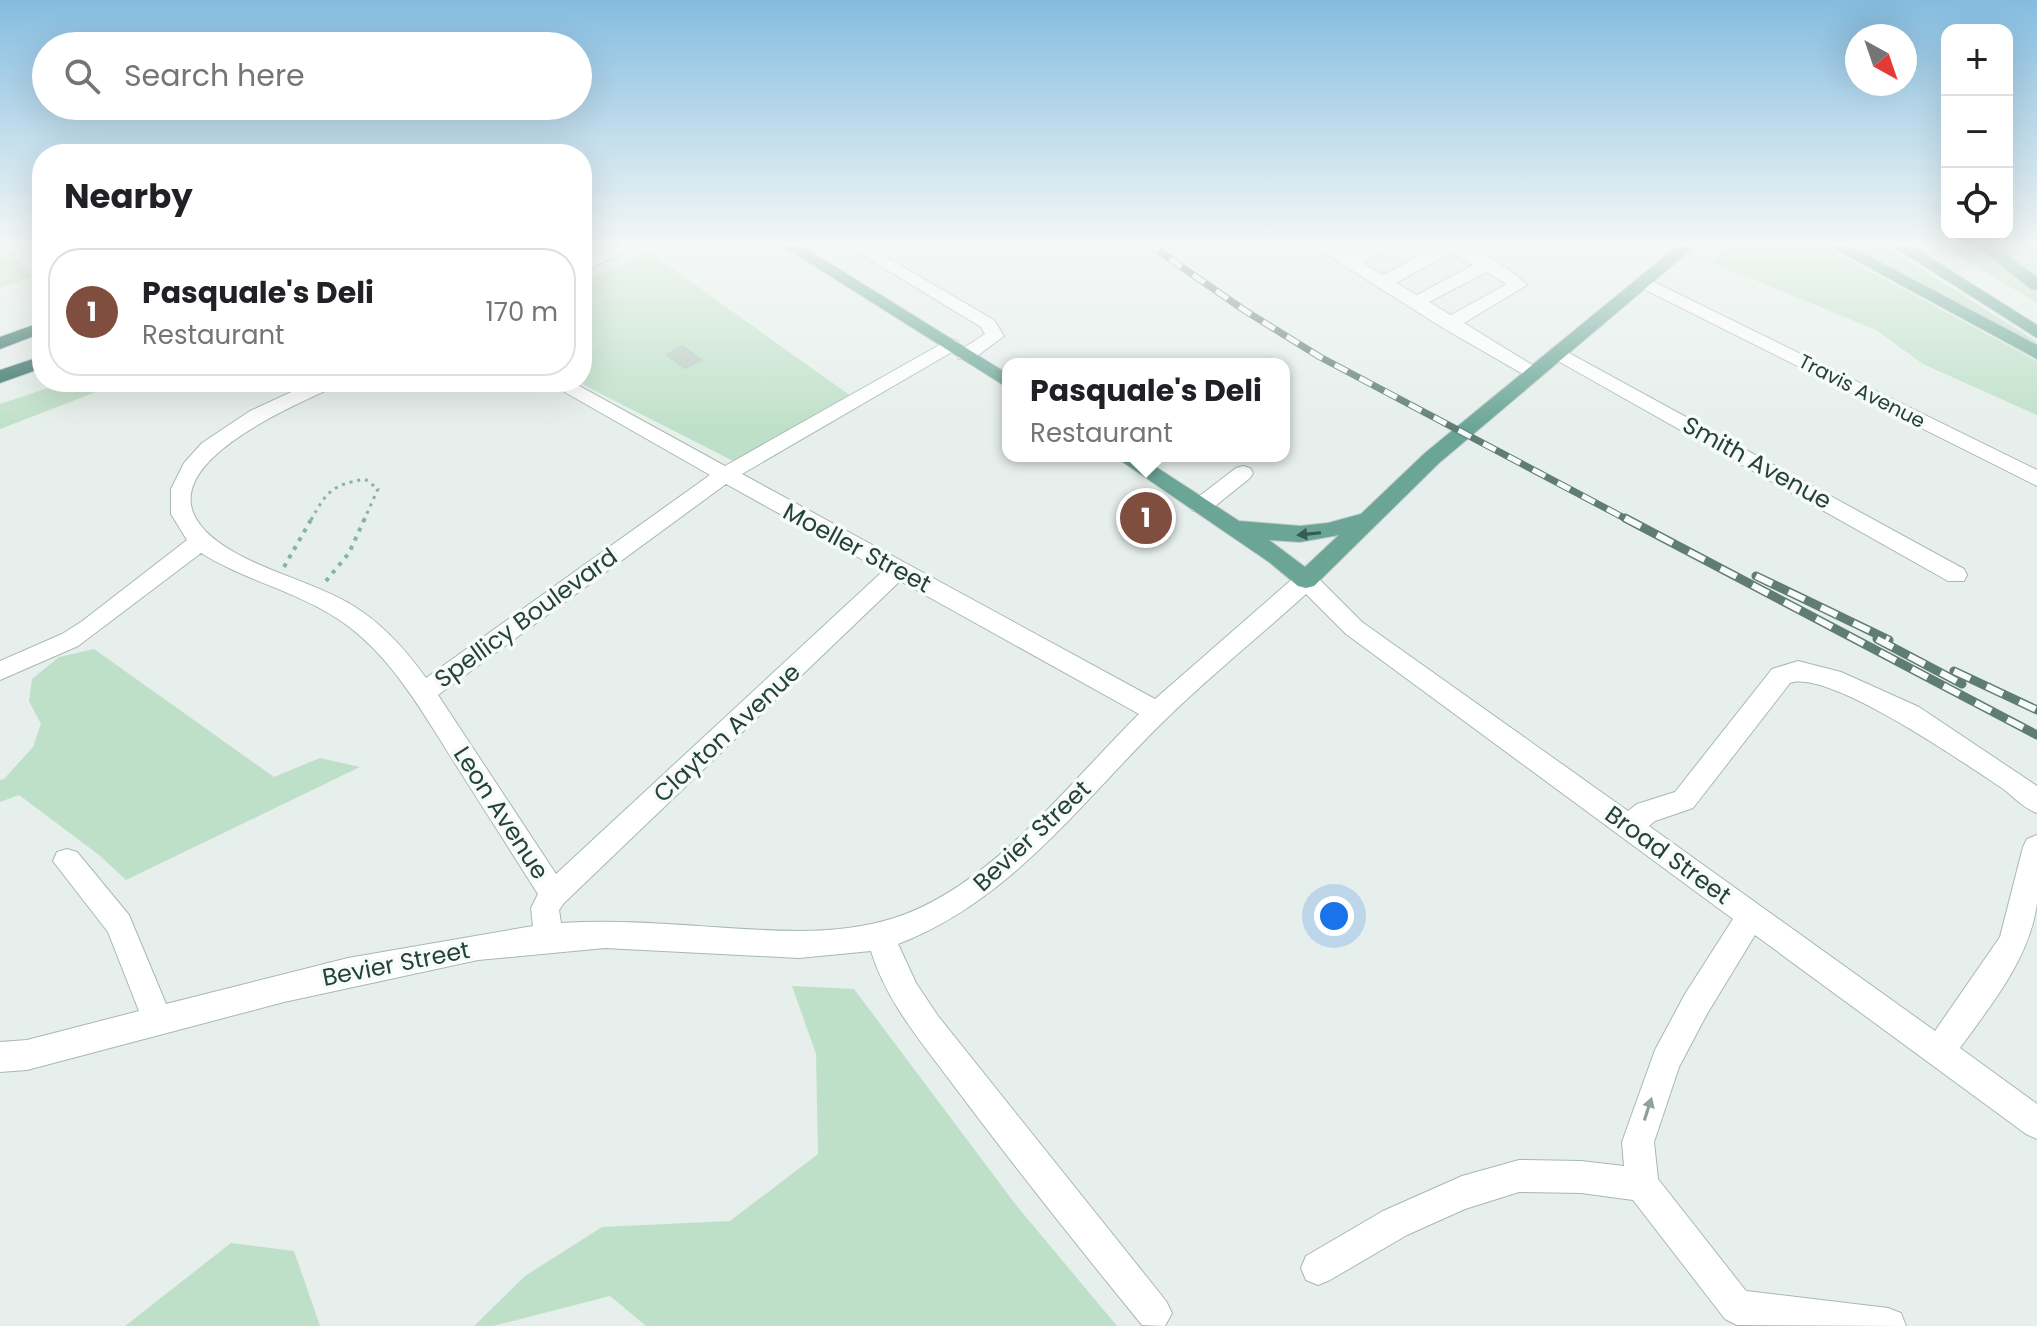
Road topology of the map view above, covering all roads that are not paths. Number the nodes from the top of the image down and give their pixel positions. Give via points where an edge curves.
1 (886, 305) edge
2 (956, 305) edge
3 (1418, 305) edge
4 (1483, 305) edge
5 (1616, 305) edge
6 (1690, 305) edge
7 (1947, 305) edge
8 (1993, 305) edge
9 (1449, 324) junction
10 (32, 331) edge
11 (2037, 333) edge
12 (0, 343) edge
13 (32, 347) edge
14 (958, 350) junction
15 (1558, 353) junction
16 (2037, 353) edge
17 (0, 358) edge
18 (32, 366) edge
19 (1535, 373) junction
20 (0, 377) edge
21 (32, 378) edge
22 (1002, 378) edge
23 (0, 388) edge
24 (308, 392) edge
25 (575, 392) edge
26 (1133, 462) edge
27 (1243, 473) dead end
28 (723, 476) junction
29 (2037, 479) edge
30 (1201, 506) junction
31 (1379, 506) junction
32 (1233, 527) junction
33 (200, 542) junction
34 (898, 570) junction
35 (1956, 575) dead end
36 (1306, 580) junction
37 (0, 671) edge
38 (423, 693) junction
39 (1157, 712) junction
40 (2037, 802) edge
41 (1629, 827) junction
42 (2037, 847) edge
43 (67, 861) dead end
44 (554, 894) junction
45 (1752, 915) junction
46 (881, 937) junction
47 (548, 938) junction
48 (159, 1022) junction
49 (1939, 1051) junction
50 (0, 1057) edge
51 (2037, 1123) edge
52 (1642, 1185) junction
53 (1318, 1268) dead end
54 (1154, 1313) dead end
55 (1888, 1326) edge

1 - 14 main road
2 - 14 street, Spellicy Boulevard via 988,324 995,336
3 - 9 street
4 - 9 street
5 - 15 main road, Bevier Street
6 - 29 street, Travis Avenue
7 - 16 main road
8 - 11 main road
9 - 19 street
10 - 12 highway
13 - 17 highway
14 - 22 main road
14 - 28 street, Spellicy Boulevard
15 - 19 main road, Bevier Street
15 - 35 street, Smith Avenue
18 - 20 highway
19 - 31 main road, Bevier Street
21 - 23 highway
24 - 33 street via 217,441 189,469 182,515
25 - 28 street, Moeller Street
26 - 30 main road
27 - 30 street
28 - 34 street, Moeller Street
28 - 38 street, Spellicy Boulevard
30 - 32 main road
31 -> 32 main road via 1347,526 1309,534
31 - 36 main road, Bevier Street
32 - 36 main road
33 - 37 street via 79,634
33 - 38 street, Spellicy Boulevard via 314,595 370,630
34 - 39 street, Moeller Street
34 - 44 street, Clayton Avenue
36 - 39 street, Bevier Street
36 - 41 street, Broad Street via 1354,628
38 - 44 street, Leon Avenue
39 - 46 street, Bevier Street via 1033,838 964,899
40 - 41 street via 1910,714 1832,679 1798,670 1781,676 1684,800 1646,812
41 - 45 street, Broad Street
42 - 49 street via 2013,942
43 - 48 street via 119,924
44 - 47 street, Leon Avenue via 545,908
45 - 49 street, Broad Street
52 -> 45 street via 1638,1142 1666,1061
46 - 47 street, Bevier Street via 802,945 664,935
46 - 54 street via 888,965 917,1015
47 - 48 street, Bevier Street via 397,962
48 - 50 street, Bevier Street
49 - 51 street, Broad Street
52 - 53 street via 1519,1176 1462,1193 1395,1223
52 - 55 street via 1737,1307

